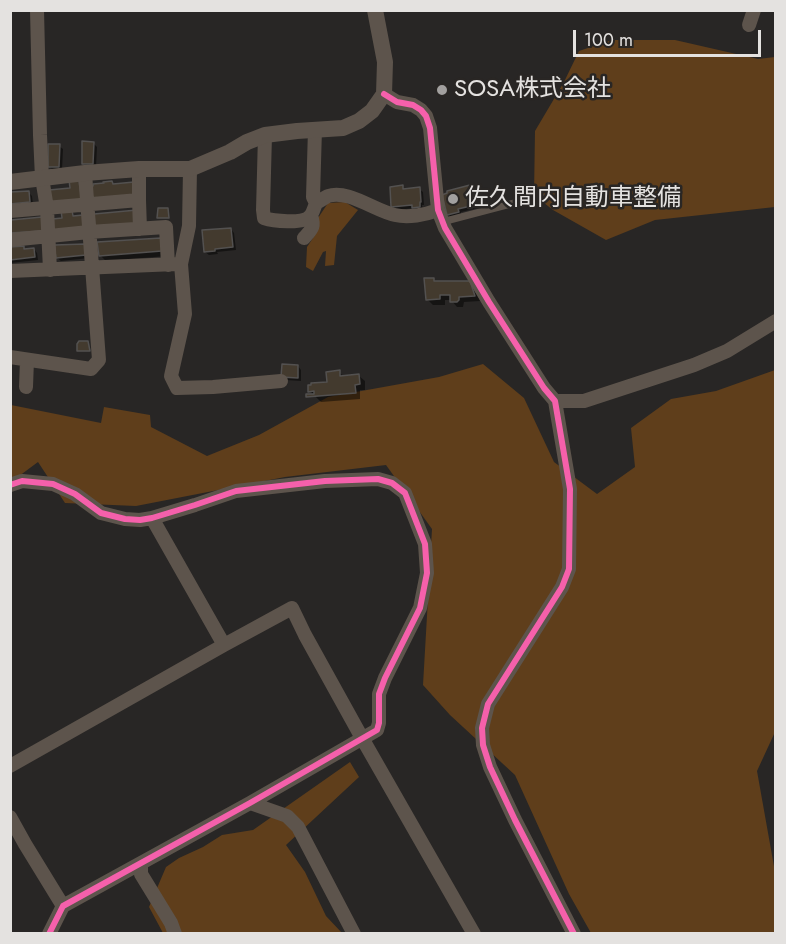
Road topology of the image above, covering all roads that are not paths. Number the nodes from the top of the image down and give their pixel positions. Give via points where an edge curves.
1 (37, 10) edge
2 (375, 10) edge
3 (754, 10) edge
4 (749, 25) dead end
5 (384, 94) junction
6 (315, 129) junction
7 (265, 135) junction
8 (139, 169) junction
9 (190, 169) junction
10 (85, 173) junction
11 (42, 178) junction
12 (10, 182) edge
13 (541, 196) dead end
14 (139, 200) junction
15 (87, 205) junction
16 (47, 208) junction
17 (314, 209) junction
18 (10, 211) edge
19 (440, 216) junction
20 (140, 229) junction
21 (89, 232) junction
22 (48, 236) junction
23 (304, 238) dead end
24 (10, 240) edge
25 (175, 264) junction
26 (91, 268) junction
27 (50, 270) junction
28 (10, 271) edge
29 (776, 321) edge
30 (10, 357) edge
31 (27, 360) junction
32 (194, 375) dead end
33 (281, 381) dead end
34 (26, 387) dead end
35 (213, 387) junction
36 (555, 401) junction
37 (10, 484) edge
38 (152, 518) junction
39 (224, 645) junction
40 (362, 738) junction
41 (10, 766) edge
42 (250, 802) junction
43 (10, 817) edge
44 (141, 863) junction
45 (63, 906) junction
46 (49, 933) edge
47 (175, 933) edge
48 (354, 933) edge
49 (474, 933) edge
50 (574, 933) edge

1 - 11 street
2 - 5 street via 385,62
3 - 4 street
5 - 6 street via 359,121 343,128
5 - 19 street via 413,105 426,116
6 - 7 street
6 - 17 street
7 - 9 street
7 - 17 street via 264,219 300,221 307,219
8 - 9 street
8 - 10 street
8 - 14 street
9 - 25 street via 189,226
10 - 11 street
10 - 15 street
11 - 12 street
11 - 16 street
13 - 19 lane
14 - 15 street
14 - 20 street
15 - 16 street
15 - 21 street
16 - 18 street
16 - 22 street
17 - 19 street via 329,196 341,194 398,216
17 - 23 street via 314,224
19 - 36 street via 489,302
20 - 21 street
20 - 25 street via 166,227
21 - 22 street
21 - 26 street
22 - 24 street
22 - 27 street
25 - 26 street
25 - 35 street via 185,314 171,376 177,388
26 - 27 street
26 - 31 street via 99,360 91,369
27 - 28 street
29 - 36 street via 728,351 694,365 584,401
30 - 31 street
31 - 34 street
32 - 35 street
33 - 35 street
36 - 50 street via 570,489 569,569 562,587 488,704 482,728 490,767
37 - 38 street via 53,484 75,494 100,513 125,519
38 - 39 street
38 - 40 street via 236,491 325,481 378,478 405,494 425,544 427,573 420,608 379,694 379,723 376,730
39 - 40 street via 292,608
39 - 41 street
40 - 42 street
40 - 49 street
42 - 44 street
42 - 48 street via 287,816 298,828
43 - 45 street
44 - 45 street
44 - 47 street via 141,874
45 - 46 street

